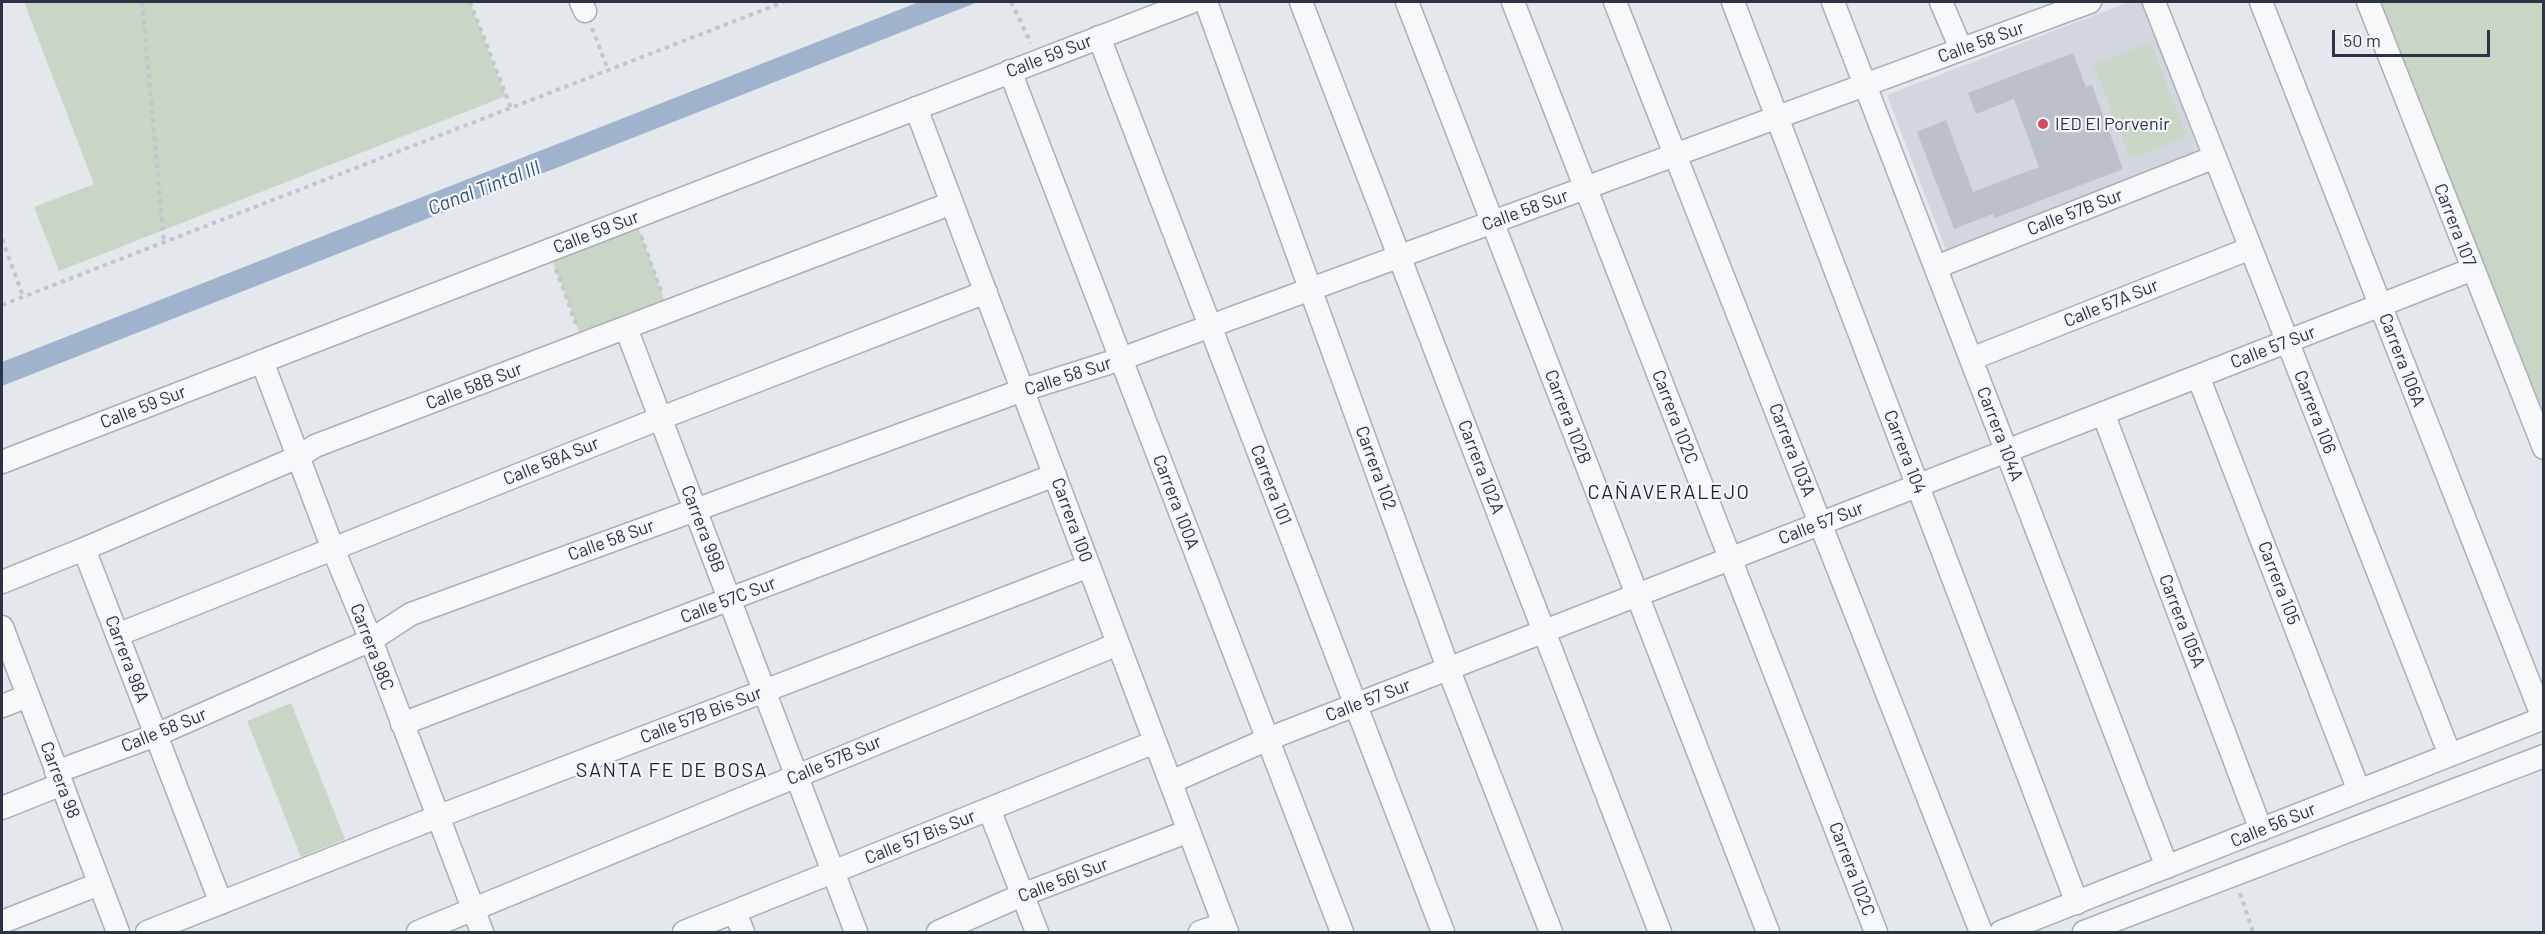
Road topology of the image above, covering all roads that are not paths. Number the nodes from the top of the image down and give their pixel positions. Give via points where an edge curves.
1 (1191, 2) edge
2 (1206, 2) edge
3 (1301, 2) edge
4 (1407, 2) edge
5 (1513, 2) edge
6 (1615, 2) edge
7 (1732, 2) edge
8 (1833, 2) edge
9 (1941, 2) edge
10 (2090, 2) edge
11 (2154, 2) edge
12 (2261, 2) edge
13 (2368, 2) edge
14 (2055, 8) edge
15 (1099, 37) junction
16 (1961, 49) junction
17 (1010, 71) junction
18 (1865, 84) junction
19 (916, 108) junction
20 (1777, 117) junction
21 (1675, 154) junction
22 (2215, 158) junction
23 (1585, 187) junction
24 (952, 203) junction
25 (1492, 221) junction
26 (2251, 248) junction
27 (1399, 256) junction
28 (1936, 267) junction
29 (2473, 269) junction
30 (1311, 288) junction
31 (986, 292) junction
32 (2381, 305) junction
33 (1210, 326) junction
34 (626, 328) junction
35 (2288, 341) junction
36 (1121, 359) junction
37 (1971, 359) junction
38 (262, 361) junction
39 (2198, 376) junction
40 (1023, 390) junction
41 (2103, 413) junction
42 (661, 418) junction
43 (2544, 448) edge
44 (2007, 450) junction
45 (298, 457) junction
46 (2, 462) edge
47 (1055, 475) junction
48 (1917, 486) junction
49 (695, 508) junction
50 (1820, 524) junction
51 (84, 549) junction
52 (333, 549) junction
53 (1730, 558) junction
54 (1089, 566) junction
55 (2, 582) edge
56 (1637, 595) junction
57 (730, 599) junction
58 (2, 627) edge
59 (1544, 631) junction
60 (117, 635) junction
61 (371, 640) junction
62 (1118, 644) junction
63 (1448, 668) junction
64 (764, 691) junction
65 (28, 696) junction
66 (1356, 705) junction
67 (2, 706) edge
68 (2543, 718) edge
69 (402, 724) junction
70 (156, 735) junction
71 (1268, 739) junction
72 (1155, 742) junction
73 (2450, 755) junction
74 (2544, 756) edge
75 (796, 775) junction
76 (59, 778) junction
77 (1171, 782) junction
78 (2359, 791) junction
79 (2, 808) edge
80 (989, 809) junction
81 (437, 817) junction
82 (2261, 830) junction
83 (1189, 831) junction
84 (2167, 867) junction
85 (833, 872) junction
86 (99, 884) junction
87 (1022, 895) junction
88 (221, 903) junction
89 (2077, 903) junction
90 (474, 911) junction
91 (2, 922) edge
92 (739, 922) edge
93 (1225, 928) edge
94 (118, 933) edge
95 (147, 933) edge
96 (418, 933) edge
97 (482, 933) edge
98 (684, 933) edge
99 (856, 933) edge
100 (938, 933) edge
101 (1037, 933) edge
102 (1200, 933) edge
103 (1342, 933) edge
104 (1443, 933) edge
105 (1551, 933) edge
106 (1660, 933) edge
107 (1768, 933) edge
108 (1876, 933) edge
109 (1981, 933) edge
110 (2001, 933) edge
111 (2084, 933) edge

1 - 15 street, Calle 59 Sur
2 - 30 street, Carrera 102
3 - 27 street, Carrera 102A
4 - 25 street, Carrera 102B
5 - 23 street, Carrera 102C
6 - 21 street, Carrera 103A
7 - 20 street, Carrera 104
8 - 18 street, Carrera 104A
9 - 16 street
10 - 14 street, Calle 58 Sur
11 - 22 street, Carrera 106
12 - 32 street, Carrera 106A
13 - 29 street, Carrera 107
14 - 16 street, Calle 58 Sur
15 - 17 street, Calle 59 Sur
15 - 33 street, Carrera 101
16 - 18 street, Calle 58 Sur
17 - 19 street, Calle 59 Sur
17 - 36 street, Carrera 100A
18 - 20 street, Calle 58 Sur
18 - 28 street, Carrera 104A
19 - 24 street, Carrera 100
19 - 38 street, Calle 59 Sur
20 - 21 street, Calle 58 Sur
20 - 48 street, Carrera 104
21 - 23 street, Calle 58 Sur
21 - 50 street, Carrera 103A
22 - 26 street, Carrera 106
22 - 28 street, Calle 57B Sur
23 - 25 street, Calle 58 Sur
23 - 53 street, Carrera 102C
24 - 31 street, Carrera 100
24 - 34 street, Calle 58B Sur
25 - 27 street, Calle 58 Sur
25 - 56 street, Carrera 102B
26 - 35 street, Carrera 106
26 - 37 street, Calle 57A Sur
27 - 30 street, Calle 58 Sur
27 - 59 street, Carrera 102A
28 - 37 street, Carrera 104A
29 - 32 street, Calle 57 Sur
29 - 43 street, Carrera 107
30 - 33 street, Calle 58 Sur
30 - 63 street, Carrera 102
31 - 40 street, Carrera 100
31 - 42 street, Calle 58A Sur
32 - 35 street, Calle 57 Sur
32 - 68 street, Carrera 106A
33 - 36 street, Calle 58 Sur
33 - 66 street, Carrera 101
34 - 42 street, Carrera 99B
34 - 45 street, Calle 58B Sur via 315,446
35 - 39 street, Calle 57 Sur
35 - 73 street, Carrera 106
36 - 40 street, Calle 58 Sur
36 - 71 street, Carrera 100A
37 - 44 street, Carrera 104A
38 - 45 street, Carrera 98C
38 - 46 street, Calle 59 Sur
39 - 41 street, Calle 57 Sur
39 - 78 street, Carrera 105
40 - 47 street, Carrera 100
40 - 49 street, Calle 58 Sur
41 - 44 street, Calle 57 Sur
41 - 82 street, Carrera 105A
42 - 49 street, Carrera 99B
42 - 52 street, Calle 58A Sur
44 - 48 street, Calle 57 Sur
44 - 84 street, Carrera 104A
45 - 51 street, Calle 58B Sur
45 - 52 street, Carrera 98C
47 - 54 street, Carrera 100
47 - 57 street, Calle 57C Sur
48 - 50 street, Calle 57 Sur
48 - 89 street, Carrera 104
49 - 57 street, Carrera 99B
49 - 61 street, Calle 58 Sur via 411,614
50 - 53 street, Calle 57 Sur
50 - 109 street, Carrera 103A
51 - 55 street, Calle 58B Sur
51 - 60 street, Carrera 98A
52 - 60 street, Calle 58A Sur
52 - 61 street, Carrera 98C
53 - 56 street, Calle 57 Sur
53 - 108 street, Carrera 102C
54 - 62 street, Carrera 100
54 - 64 street, Calle 57B Bis Sur
56 - 59 street, Calle 57 Sur
56 - 107 street, Carrera 102B
57 - 64 street, Carrera 99B
57 - 69 street, Calle 57C Sur
58 - 65 street, Carrera 98
59 - 63 street, Calle 57 Sur
59 - 106 street, Carrera 102A
60 - 70 street, Carrera 98A
61 - 69 street, Carrera 98C
61 - 70 street, Calle 58 Sur
62 - 72 street, Carrera 100
62 - 75 street, Calle 57B Sur
63 - 66 street, Calle 57 Sur
63 - 105 street, Carrera 102
64 - 75 street, Carrera 99B
64 - 81 street, Calle 57B Bis Sur
65 - 67 street
65 - 76 street, Carrera 98
66 - 71 street, Calle 57 Sur
66 - 104 street, Carrera 101
68 - 73 street, Calle 56 Sur
69 - 81 street, Carrera 98C
70 - 76 street, Calle 58 Sur
70 - 88 street, Carrera 98A
71 - 77 street, Calle 57 Sur
71 - 103 street, Carrera 100A
72 - 77 street, Carrera 100
72 - 80 street, Calle 57 Bis Sur
73 - 78 street, Calle 56 Sur
74 - 111 street, Calle 56 Sur
75 - 85 street, Carrera 99B
75 - 90 street, Calle 57B Sur
76 - 79 street, Calle 58 Sur
76 - 86 street, Carrera 98
77 - 83 street, Carrera 100
78 - 82 street, Calle 56 Sur
80 - 85 street, Calle 57 Bis Sur
80 - 87 street
81 - 88 street, Calle 57B Bis Sur
81 - 90 street, Carrera 98C
82 - 84 street, Calle 56 Sur
83 - 87 street, Calle 56I Sur
83 - 93 street, Carrera 100
84 - 89 street, Calle 56 Sur
85 - 92 street, Calle 57 Bis Sur
85 - 99 street, Carrera 99B
86 - 91 street
86 - 94 street, Carrera 98
87 - 100 street, Calle 56I Sur
87 - 101 street
88 - 95 street, Calle 57B Bis Sur
89 - 110 street, Calle 56 Sur
90 - 96 street, Calle 57B Sur
90 - 97 street, Carrera 98C
92 - 98 street, Calle 57 Bis Sur
93 - 102 street

